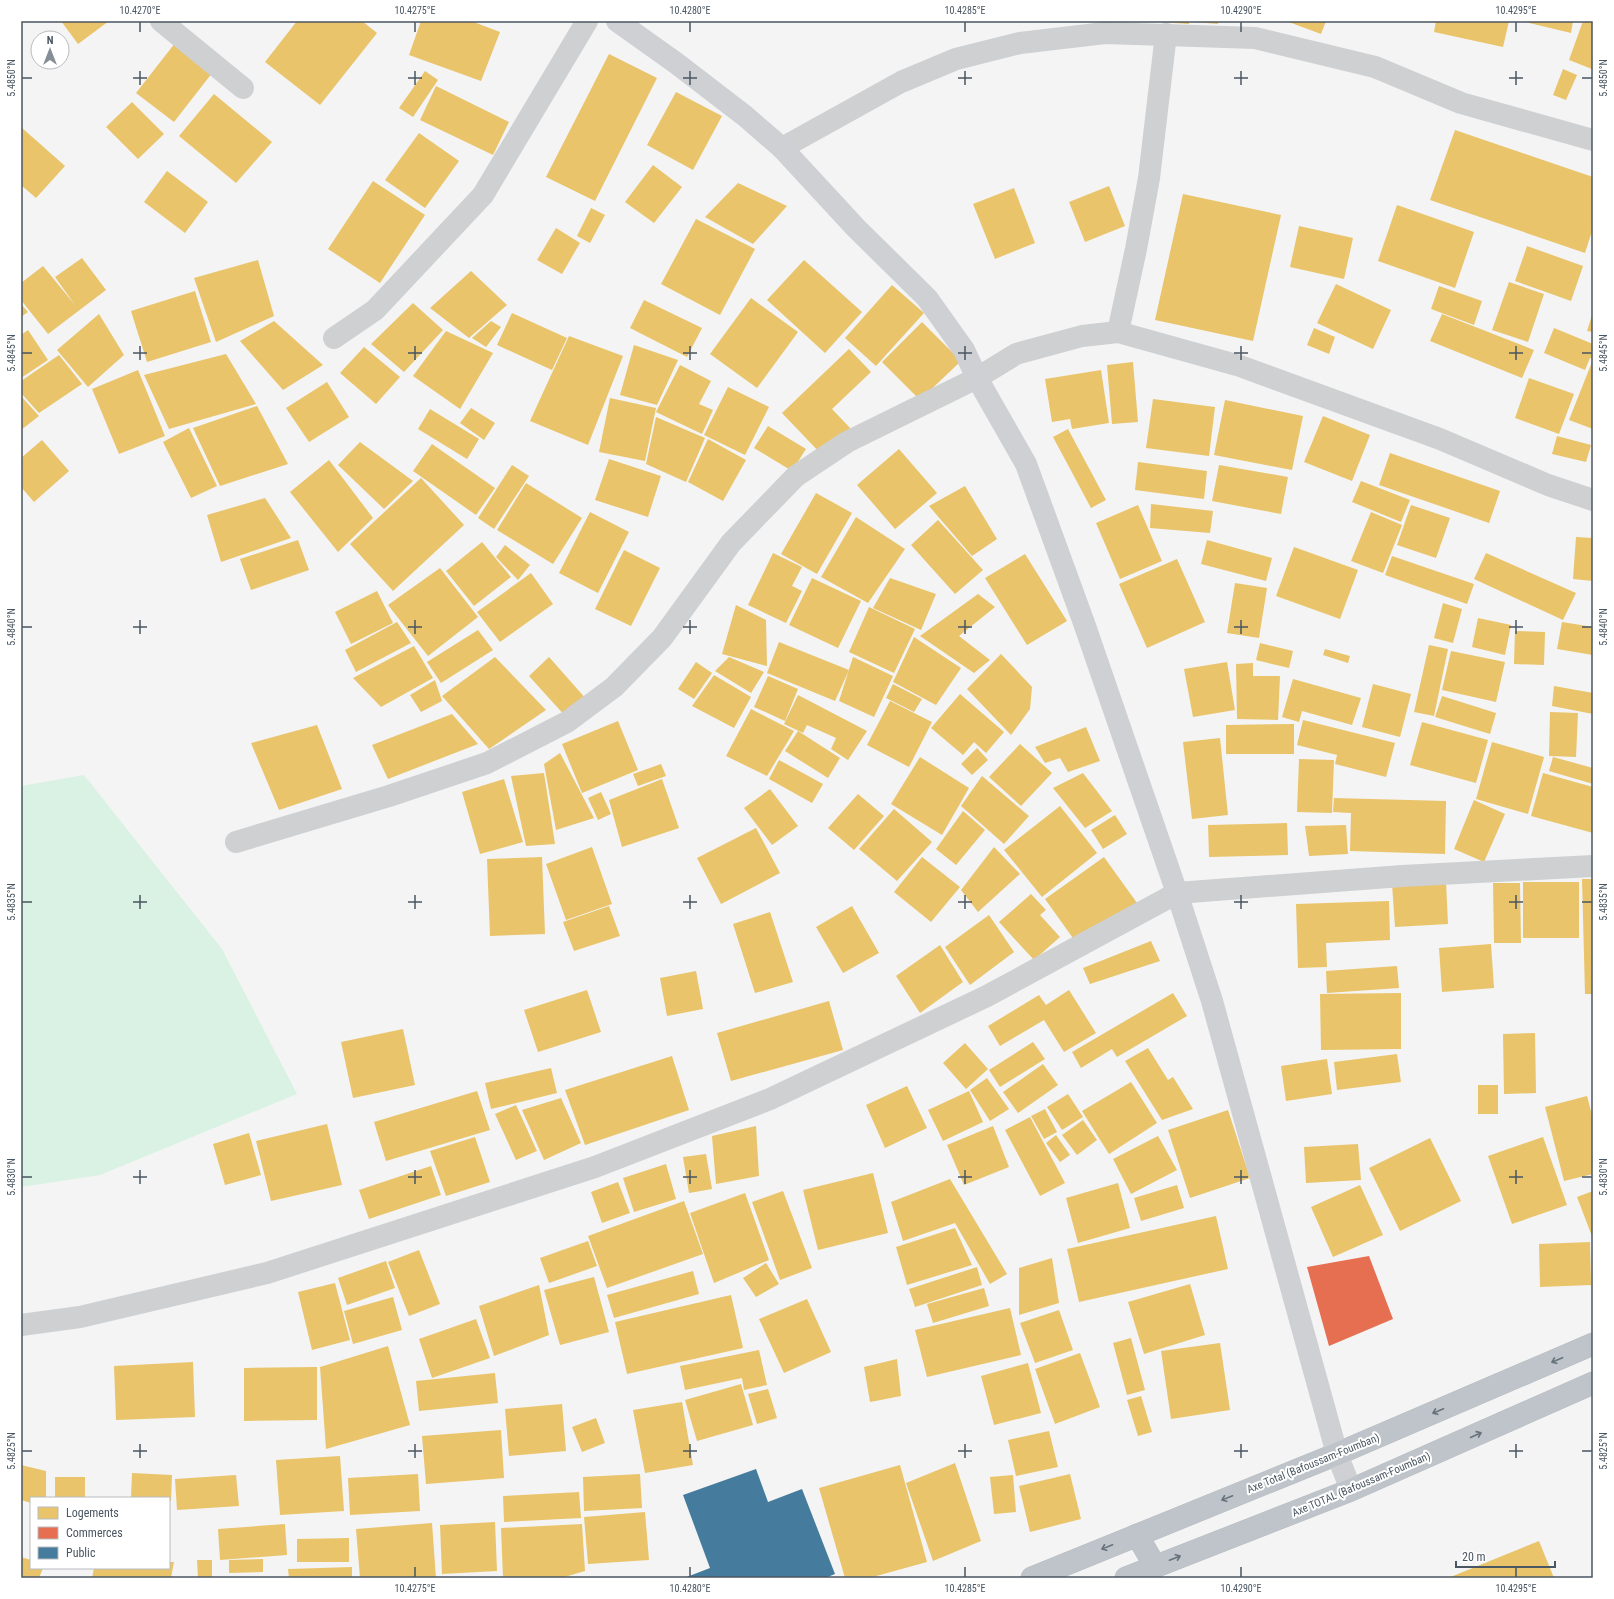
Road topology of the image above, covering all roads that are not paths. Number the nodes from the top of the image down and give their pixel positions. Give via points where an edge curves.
1 (161, 21) edge
2 (587, 21) edge
3 (616, 21) edge
4 (1166, 34) junction
5 (243, 88) dead end
6 (1593, 140) edge
7 (782, 148) junction
8 (1118, 332) junction
9 (334, 338) dead end
10 (977, 378) junction
11 (1593, 500) edge
12 (236, 842) dead end
13 (1593, 866) edge
14 (1177, 893) junction
15 (21, 1325) edge
16 (1593, 1344) edge
17 (1593, 1383) edge
18 (1337, 1454) junction
19 (1351, 1490) junction
20 (1137, 1535) junction
21 (1155, 1566) junction
22 (1032, 1578) edge
23 (1126, 1578) edge

1 - 5 street
2 - 9 street via 483,195 375,310
3 - 7 street via 676,62
4 - 6 street via 1255,38 1368,66 1461,103
4 - 7 street via 1105,33 1020,43 956,59 901,82
4 - 8 street via 1149,178
7 - 10 street via 856,228 927,298 964,350
8 - 10 street via 1082,336 1016,354
8 - 11 street via 1240,366 1440,439 1548,485
10 - 12 street via 848,442 796,476 731,543 662,638 614,687 567,722 487,763 389,796
10 - 14 street via 1026,464
13 - 14 street via 1402,876
14 - 15 street via 987,996 763,1102 595,1167 267,1273 80,1317
14 - 18 street via 1212,1001
16 -> 18 highway, Axe Total (Bafoussam-Foumban)
19 -> 17 highway, Axe TOTAL (Bafoussam-Foumban)
18 - 19 street
18 -> 20 highway, Axe Total (Bafoussam-Foumban)
21 -> 19 highway, Axe TOTAL (Bafoussam-Foumban)
20 - 21 highway
20 -> 22 highway, Axe Total (Bafoussam-Foumban)
21 - 23 highway, Axe TOTAL (Bafoussam-Foumban)

